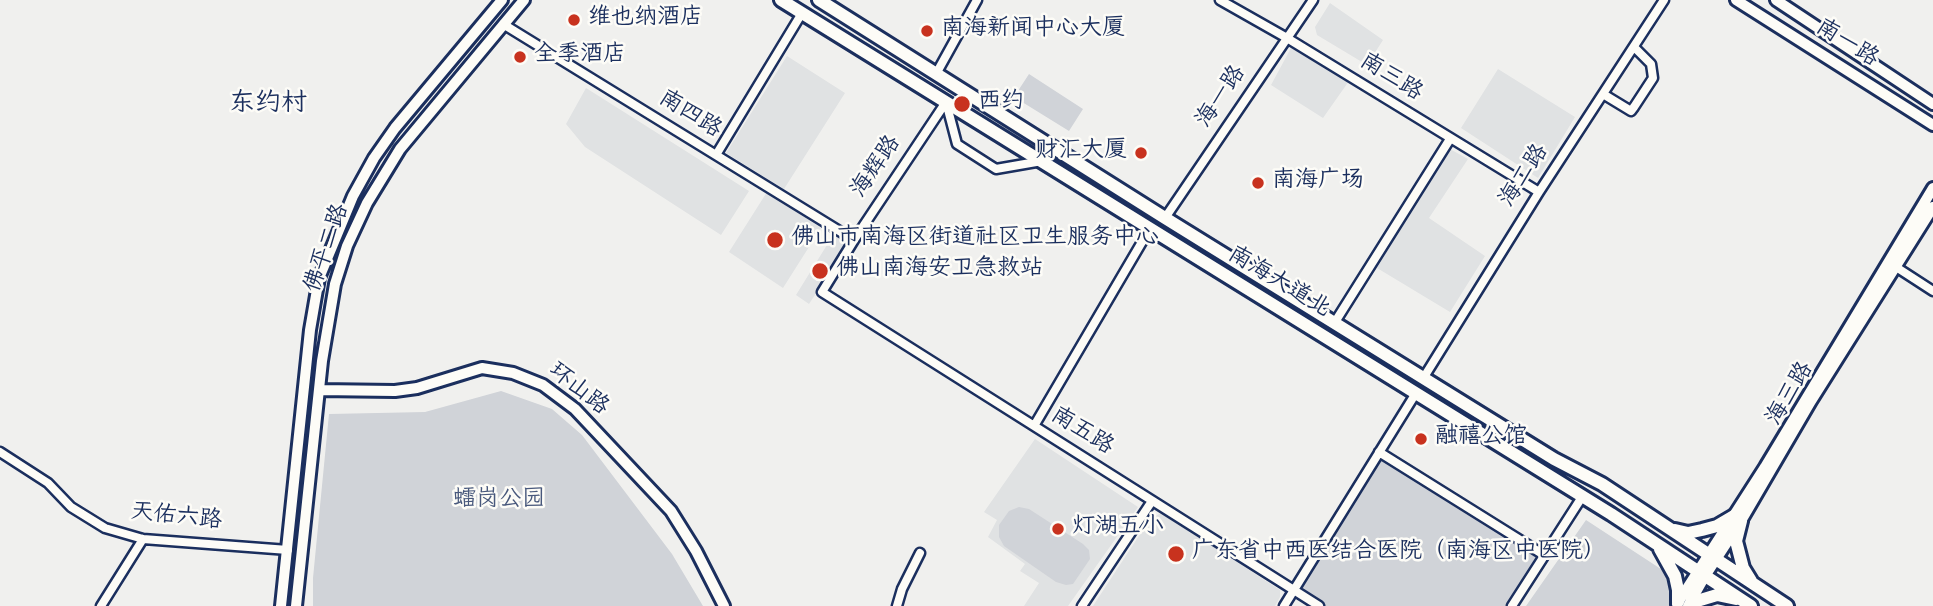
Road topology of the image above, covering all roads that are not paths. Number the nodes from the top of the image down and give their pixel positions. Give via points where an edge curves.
1 (502, 0) edge
2 (524, 0) edge
3 (781, 0) edge
4 (977, 0) edge
5 (1220, 0) edge
6 (1313, 0) edge
7 (1664, 0) edge
8 (1736, 0) edge
9 (1776, 0) edge
10 (823, 1) edge
11 (802, 13) junction
12 (503, 24) junction
13 (1287, 38) junction
14 (1634, 47) junction
15 (936, 74) junction
16 (1603, 94) junction
17 (946, 102) junction
18 (1933, 104) edge
19 (1933, 125) edge
20 (1450, 139) junction
21 (716, 155) junction
22 (1042, 162) junction
23 (1933, 188) edge
24 (1539, 192) junction
25 (1933, 207) edge
26 (1165, 218) junction
27 (1149, 230) junction
28 (854, 240) junction
29 (1896, 267) junction
30 (1933, 291) edge
31 (822, 292) joint
32 (1335, 322) junction
33 (1424, 377) junction
34 (319, 390) junction
35 (1416, 393) junction
36 (1034, 426) junction
37 (0, 452) edge
38 (1379, 452) junction
39 (1582, 497) junction
40 (1152, 501) junction
41 (1737, 519) junction
42 (1670, 528) junction
43 (143, 539) junction
44 (1658, 545) junction
45 (288, 550) junction
46 (920, 553) dead end
47 (1544, 555) junction
48 (1712, 557) junction
49 (1701, 573) junction
50 (1756, 587) junction
51 (1293, 591) junction
52 (1748, 604) edge
53 (1683, 605) edge
54 (101, 606) edge
55 (281, 606) edge
56 (296, 606) edge
57 (724, 606) edge
58 (897, 606) edge
59 (1083, 606) edge
60 (1284, 606) edge
61 (1319, 606) edge
62 (1512, 606) edge
63 (1787, 606) edge

1 - 45 main road, 佛平二路 via 374,158 319,278
2 - 12 main road, 佛平二路
3 - 11 highway, 南海大道北
4 - 15 street
5 - 13 street, 南三路
6 - 13 street, 海一路
7 - 14 street, 海二路
8 - 19 main road, 南一路
9 - 18 main road, 南一路
10 - 15 highway, 南海大道北
11 - 17 highway, 南海大道北
11 - 21 street
12 - 21 street, 南四路
12 - 34 main road, 佛平二路 via 400,149 367,204 335,284
13 - 20 street, 南三路
13 - 26 street, 海一路
14 - 16 street, 海二路
14 - 16 street via 1651,64 1653,78 1638,102 1632,111
15 - 26 highway, 南海大道北
16 - 24 street, 海二路
17 - 22 highway, 南海大道北
17 - 22 street via 957,144 996,169
17 - 28 street, 海辉路
20 - 24 street, 南三路
20 - 32 street
21 - 28 street, 南四路
22 - 27 highway, 南海大道北
23 - 41 main road, 海三路
24 - 33 street, 海二路
25 - 29 main road, 海三路
26 - 32 highway, 南海大道北
27 - 35 highway, 南海大道北
27 - 36 street
28 - 31 street, 海辉路
29 - 30 street
29 - 41 main road, 海三路
31 - 36 street, 南五路
32 - 33 highway, 南海大道北
33 - 42 highway, 南海大道北
34 - 56 main road, 佛平二路
34 - 57 main road, 环山路 via 395,391 481,368 513,373 543,385 575,410 671,511
35 - 38 street
35 - 39 highway, 南海大道北
36 - 40 street, 南五路
37 - 43 street, 天佑六路 via 105,528
38 - 47 street
38 - 51 street
39 - 44 highway, 南海大道北
39 - 47 street
40 - 51 street, 南五路
40 - 59 street
41 - 42 highway via 1688,533
41 - 48 main road, 海三路
41 - 50 highway via 1738,556
42 - 48 highway, 南海大道北
43 - 45 street, 天佑六路
43 - 54 street
44 - 49 highway, 南海大道北
44 - 53 highway via 1675,576
45 - 55 main road, 佛平二路
46 - 58 street
47 - 62 street
48 - 49 main road, 海三路
48 - 50 highway, 南海大道北
49 - 52 highway, 南海大道北
49 - 53 main road, 海三路
50 - 63 highway, 南海大道北
51 - 60 street
51 - 61 street, 南五路
52 - 53 highway via 1717,596

